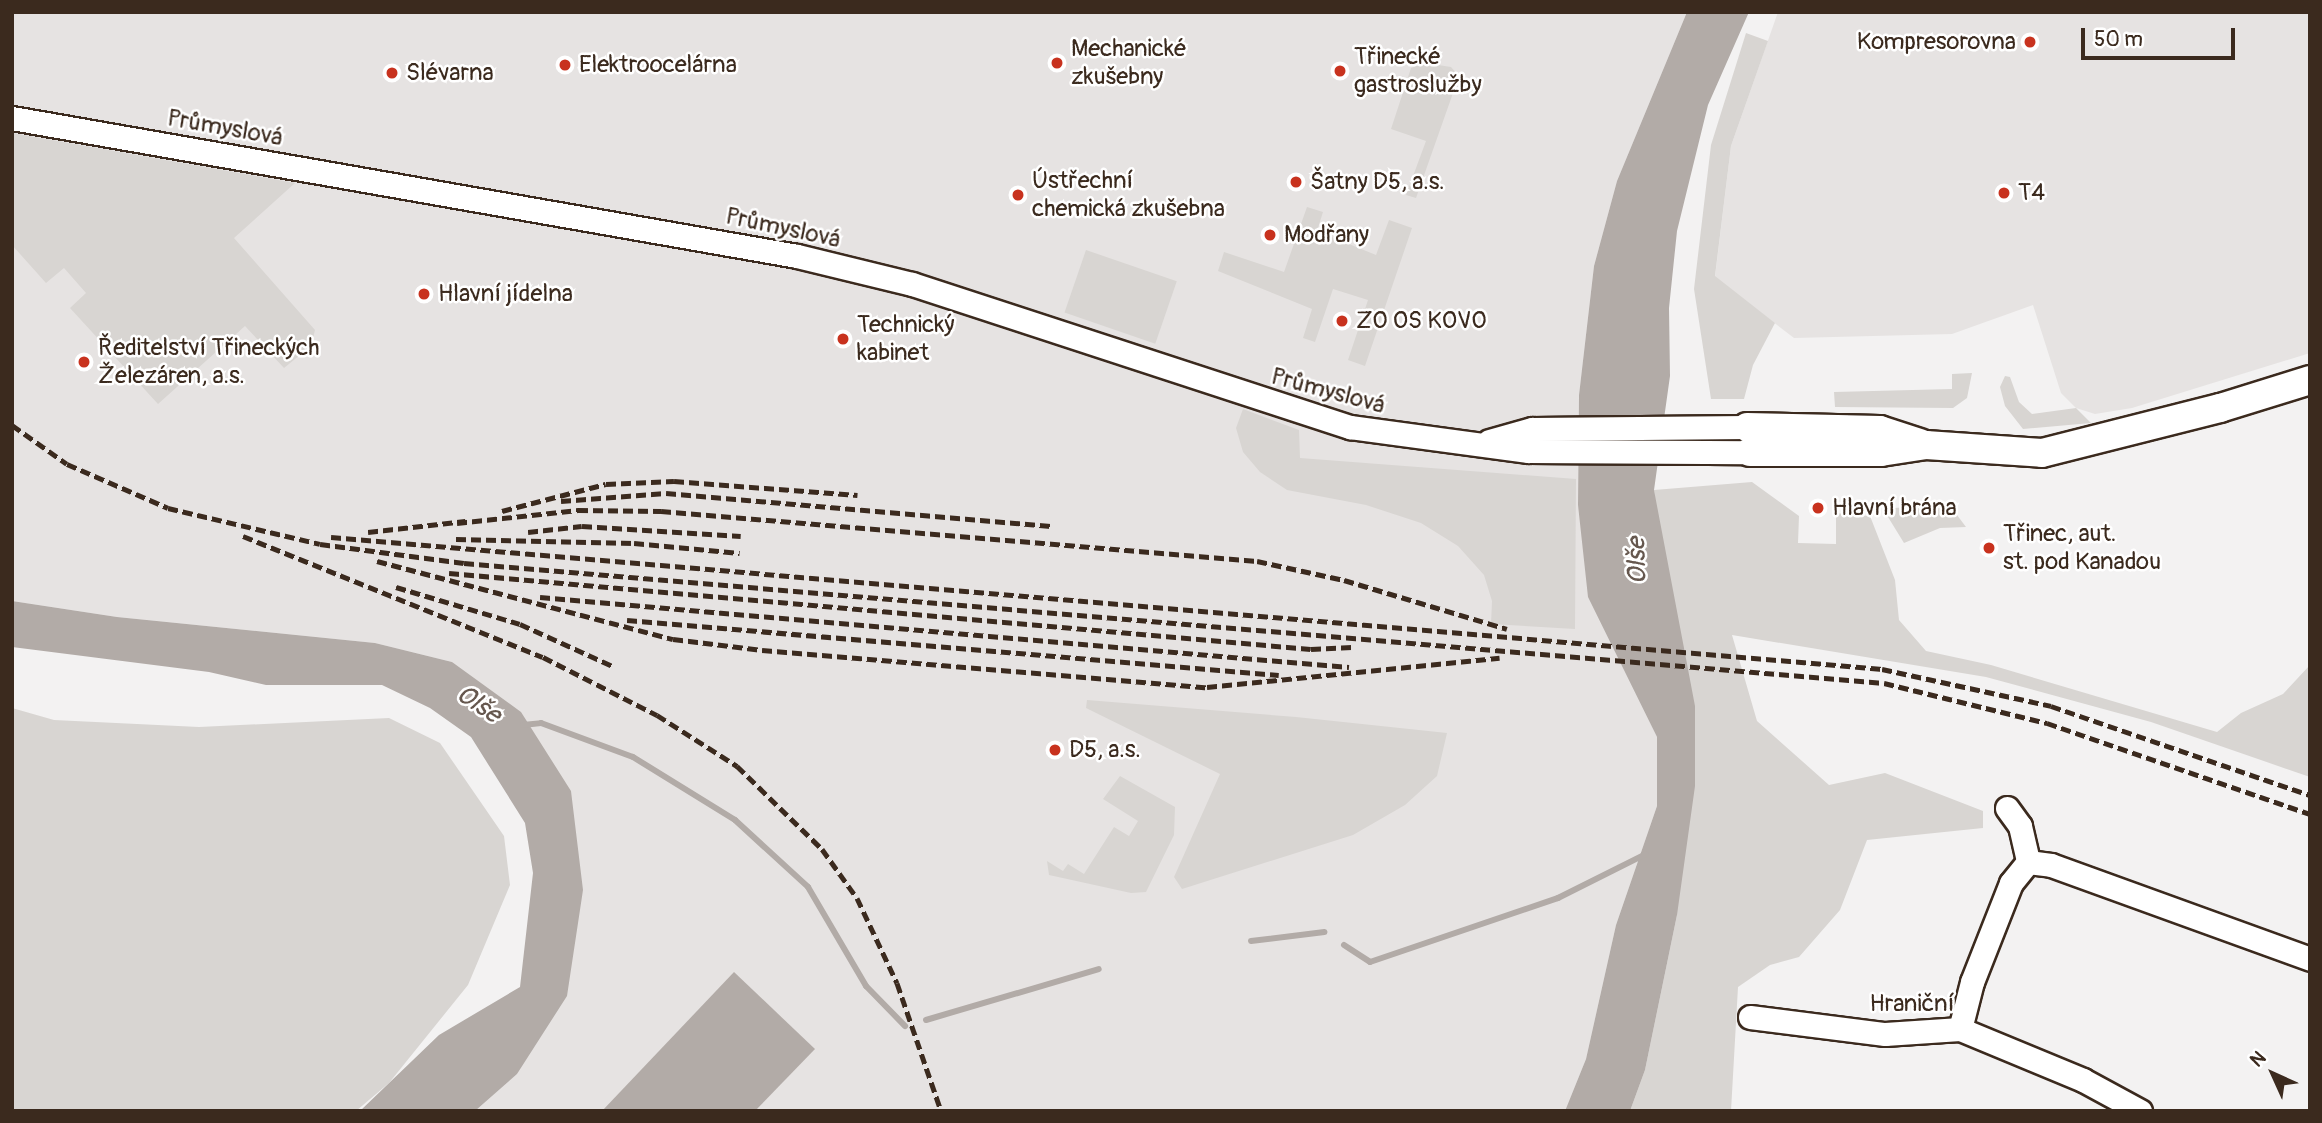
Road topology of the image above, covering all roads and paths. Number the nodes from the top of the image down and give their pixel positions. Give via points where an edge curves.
1 (12, 118) edge
2 (2310, 380) edge
3 (1749, 440) junction
4 (1483, 443) junction
5 (2007, 808) dead end
6 (2028, 862) junction
7 (2310, 959) edge
8 (1750, 1017) dead end
9 (1960, 1029) junction
10 (2140, 1111) edge

1 - 4 street, Průmyslová via 797,256 912,284 1350,427 1429,441
2 - 3 street via 2042,453 1926,445 1881,452
3 - 4 street, Průmyslová via 1528,452
3 - 4 street via 1532,429
5 - 6 street via 2020,826
6 - 7 street via 2051,866
6 - 9 street via 2011,883 1972,982
8 - 9 street, Hraniční via 1885,1034
9 - 10 street, Hraniční via 2083,1080

